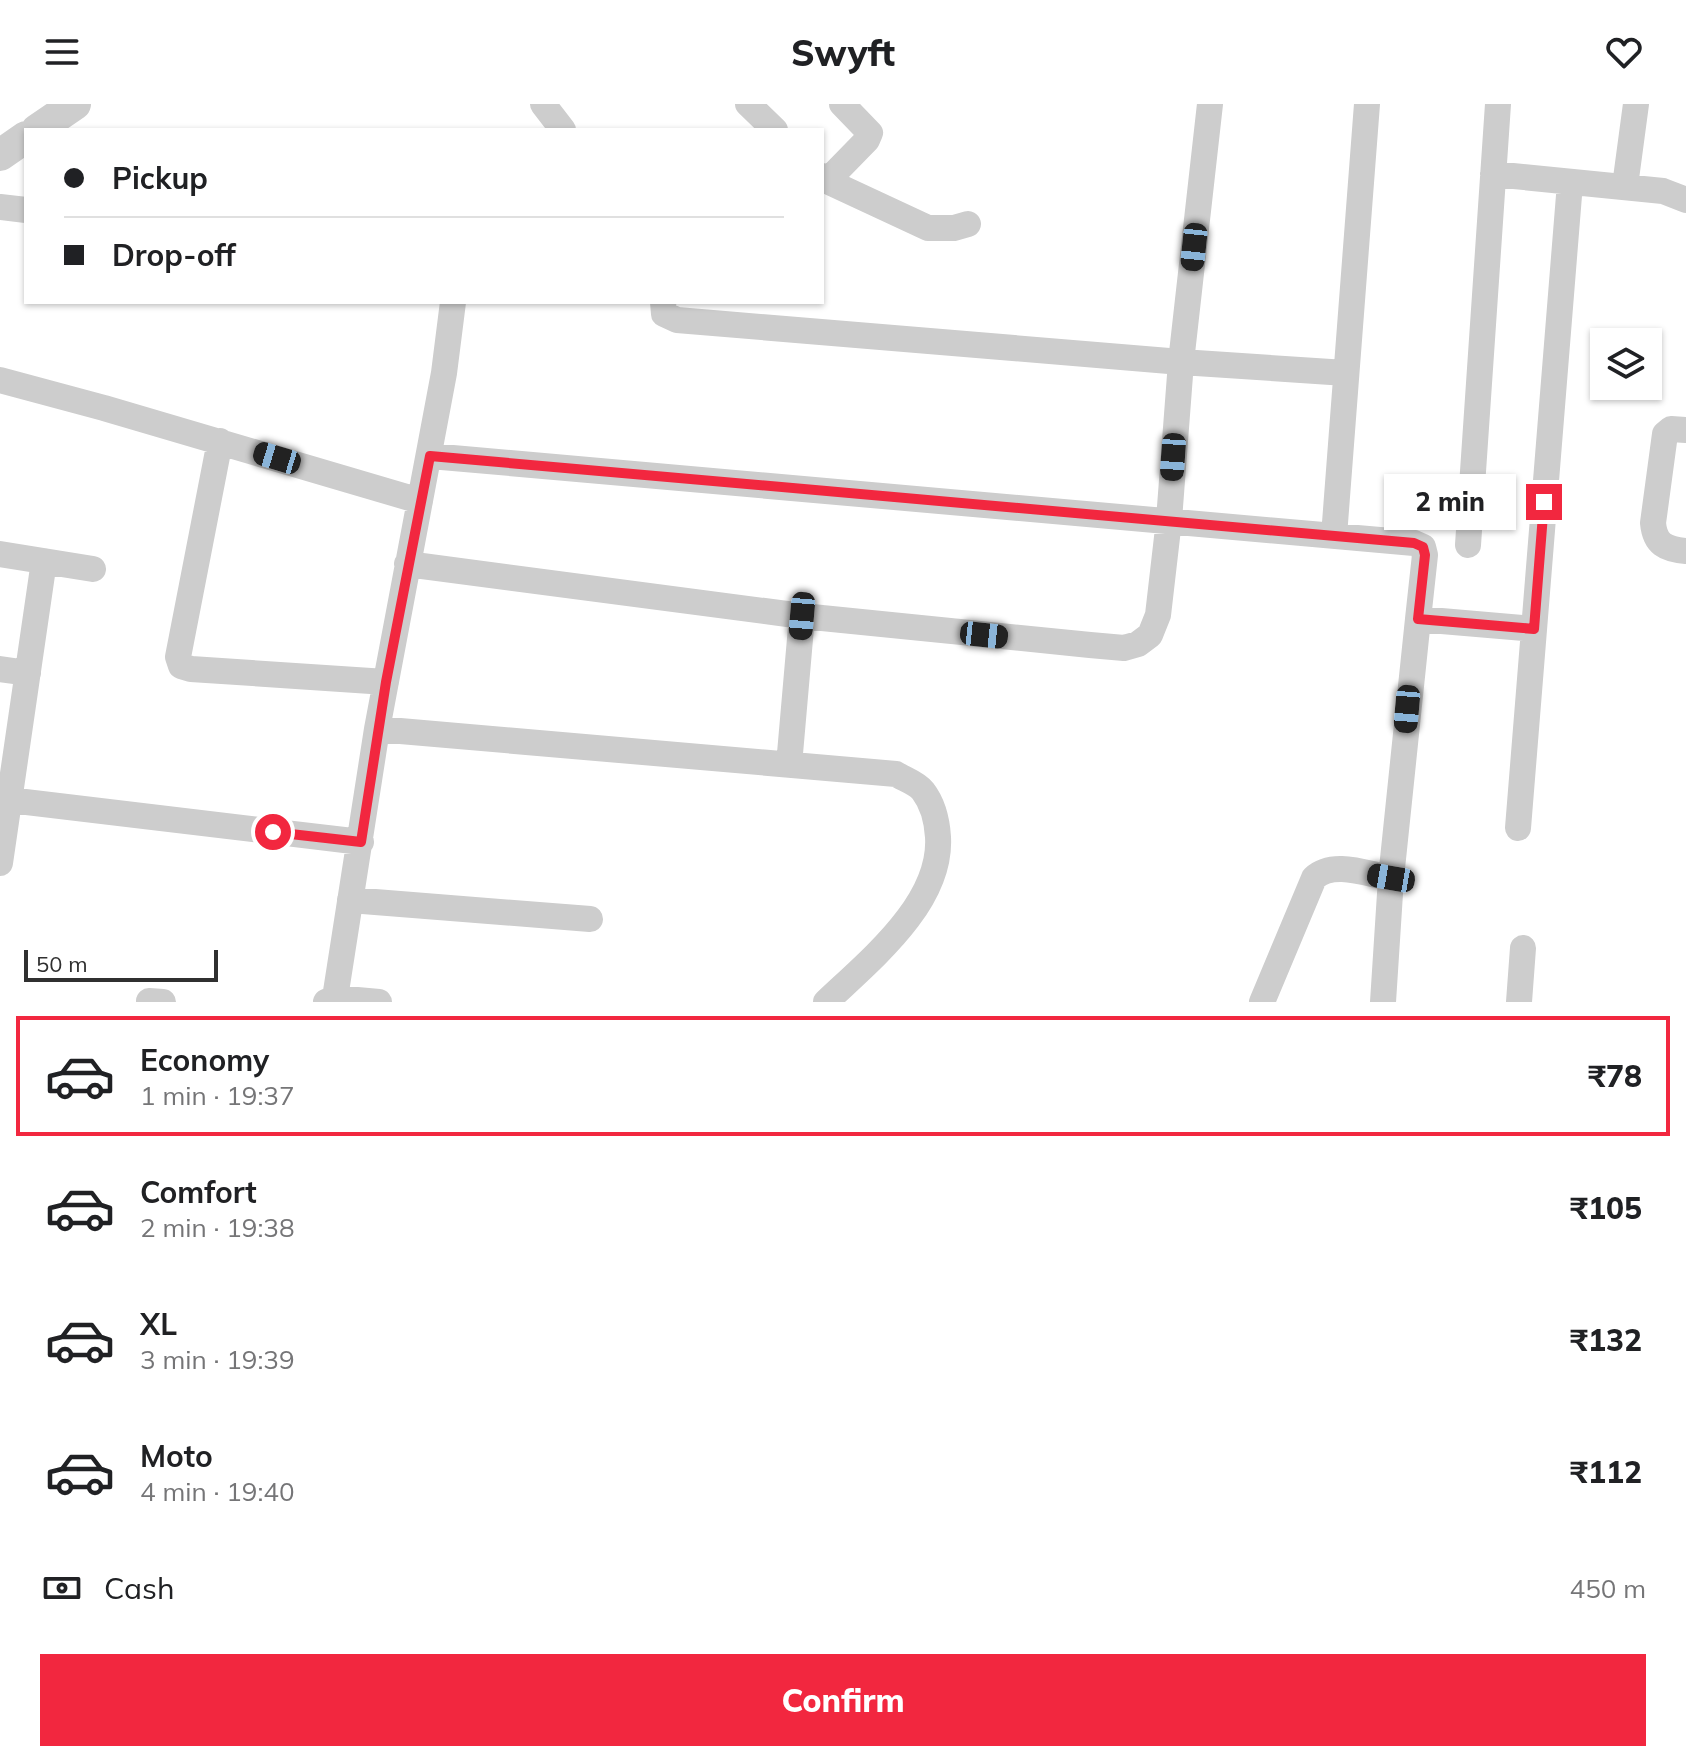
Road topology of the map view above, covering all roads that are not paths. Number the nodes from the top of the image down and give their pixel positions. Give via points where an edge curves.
1 (75, 104) edge
2 (543, 104) edge
3 (748, 104) edge
4 (842, 104) edge
5 (1210, 104) edge
6 (1367, 104) edge
7 (1498, 104) edge
8 (1636, 104) edge
9 (40, 128) edge
10 (561, 128) edge
11 (773, 128) edge
12 (24, 138) edge
13 (0, 155) edge
14 (1493, 174) junction
15 (824, 178) edge
16 (1570, 183) junction
17 (1625, 186) junction
18 (1686, 200) edge
19 (0, 207) edge
20 (24, 210) edge
21 (968, 224) dead end
22 (453, 304) edge
23 (663, 304) edge
24 (1181, 362) junction
25 (1346, 373) junction
26 (0, 380) edge
27 (1686, 430) edge
28 (220, 441) junction
29 (430, 456) junction
30 (420, 501) junction
31 (1169, 520) junction
32 (1334, 536) junction
33 (1468, 545) dead end
34 (1686, 551) edge
35 (0, 554) edge
36 (44, 561) junction
37 (407, 564) junction
38 (93, 569) dead end
39 (802, 616) junction
40 (1418, 619) junction
41 (1534, 629) junction
42 (0, 669) edge
43 (28, 673) junction
44 (386, 682) junction
45 (377, 729) junction
46 (789, 765) junction
47 (5, 799) edge
48 (1518, 828) dead end
49 (361, 842) junction
50 (0, 863) edge
51 (1391, 878) junction
52 (350, 900) junction
53 (590, 919) dead end
54 (1523, 948) dead end
55 (330, 1000) edge
56 (149, 1001) edge
57 (163, 1002) edge
58 (379, 1002) edge
59 (826, 1002) edge
60 (1262, 1002) edge
61 (1383, 1002) edge
62 (1519, 1002) edge

1 - 9 street
2 - 10 street
3 - 11 street
4 - 15 street via 870,133
5 - 24 street
6 - 25 street
7 - 14 street
8 - 17 street
12 - 13 street
14 - 16 street
14 - 33 street
15 - 21 street via 928,228
16 - 17 street
16 - 41 street
17 - 18 street
19 - 20 street
22 - 29 street
23 - 24 street via 664,314 677,320
24 - 25 street
24 - 31 street
25 - 32 street
26 - 28 street
27 - 34 street via 1665,434 1653,523 1659,544
28 - 30 street
28 - 44 street via 178,657 181,666
29 - 30 street
29 - 31 street
30 - 37 street
31 - 32 street
31 - 39 street via 1158,615 1150,635 1124,648
32 - 40 street via 1423,547
35 - 36 street
36 - 38 street
36 - 43 street
37 - 39 street
37 - 44 street
39 - 46 street
40 - 41 street
40 - 51 street
41 - 48 street
42 - 43 street
43 - 47 street
44 - 45 street
45 - 46 street
45 - 49 street
46 - 59 street via 896,774 922,789 937,818 939,855 926,892 882,948
47 - 49 street
47 - 50 street
49 - 52 street
51 - 60 street via 1339,869 1323,870 1314,878
51 - 61 street
52 - 53 street
52 - 55 street
54 - 62 street
55 - 58 street
56 - 57 street

